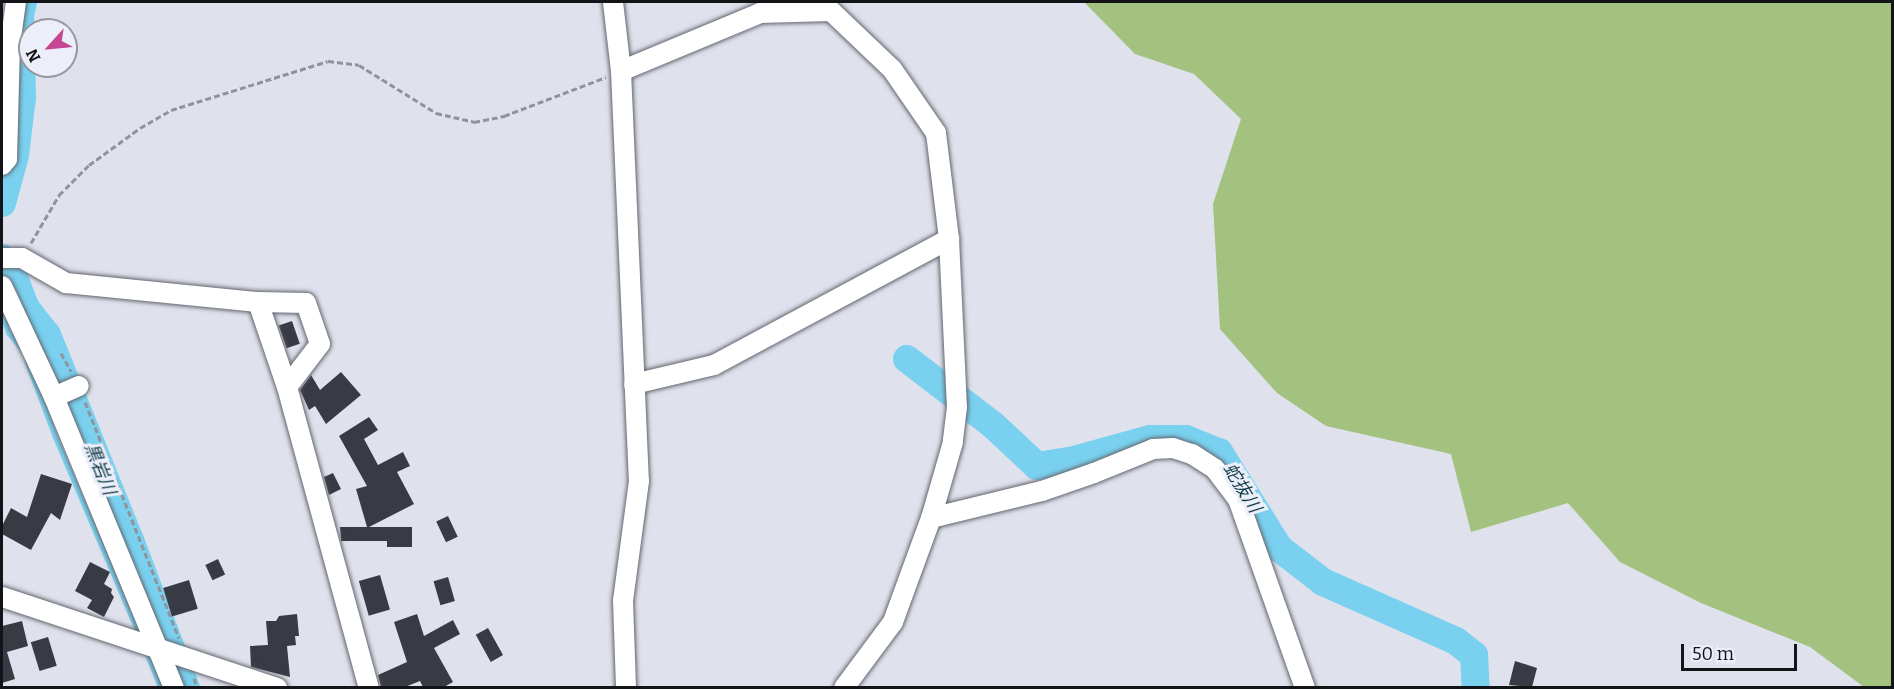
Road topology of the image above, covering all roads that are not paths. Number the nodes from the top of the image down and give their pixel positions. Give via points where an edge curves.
1 (15, 2) edge
2 (613, 2) edge
3 (621, 71) junction
4 (2, 165) edge
5 (949, 239) junction
6 (15, 258) edge
7 (2, 286) edge
8 (258, 302) junction
9 (634, 384) junction
10 (78, 386) road end
11 (287, 387) junction
12 (54, 397) junction
13 (931, 518) junction
14 (2, 597) edge
15 (160, 649) junction
16 (174, 687) edge
17 (277, 687) edge
18 (369, 687) edge
19 (626, 687) edge
20 (844, 687) edge
21 (1305, 687) edge

1 - 4 street via 7,159
2 - 3 street
3 - 5 street via 760,13 831,11 892,69 936,133
3 - 9 street
5 - 9 street via 714,365
5 - 13 street via 957,408 953,442
6 - 8 street via 66,283
7 - 12 street
8 - 11 street
8 - 11 street via 306,303 320,344
9 - 19 street via 639,481 623,601
10 - 12 street
11 - 18 street
12 - 15 street
13 - 20 street via 893,622
13 - 21 street via 1042,491 1153,449 1173,448 1192,454 1215,469 1238,499
14 - 15 street
15 - 16 street
15 - 17 street

